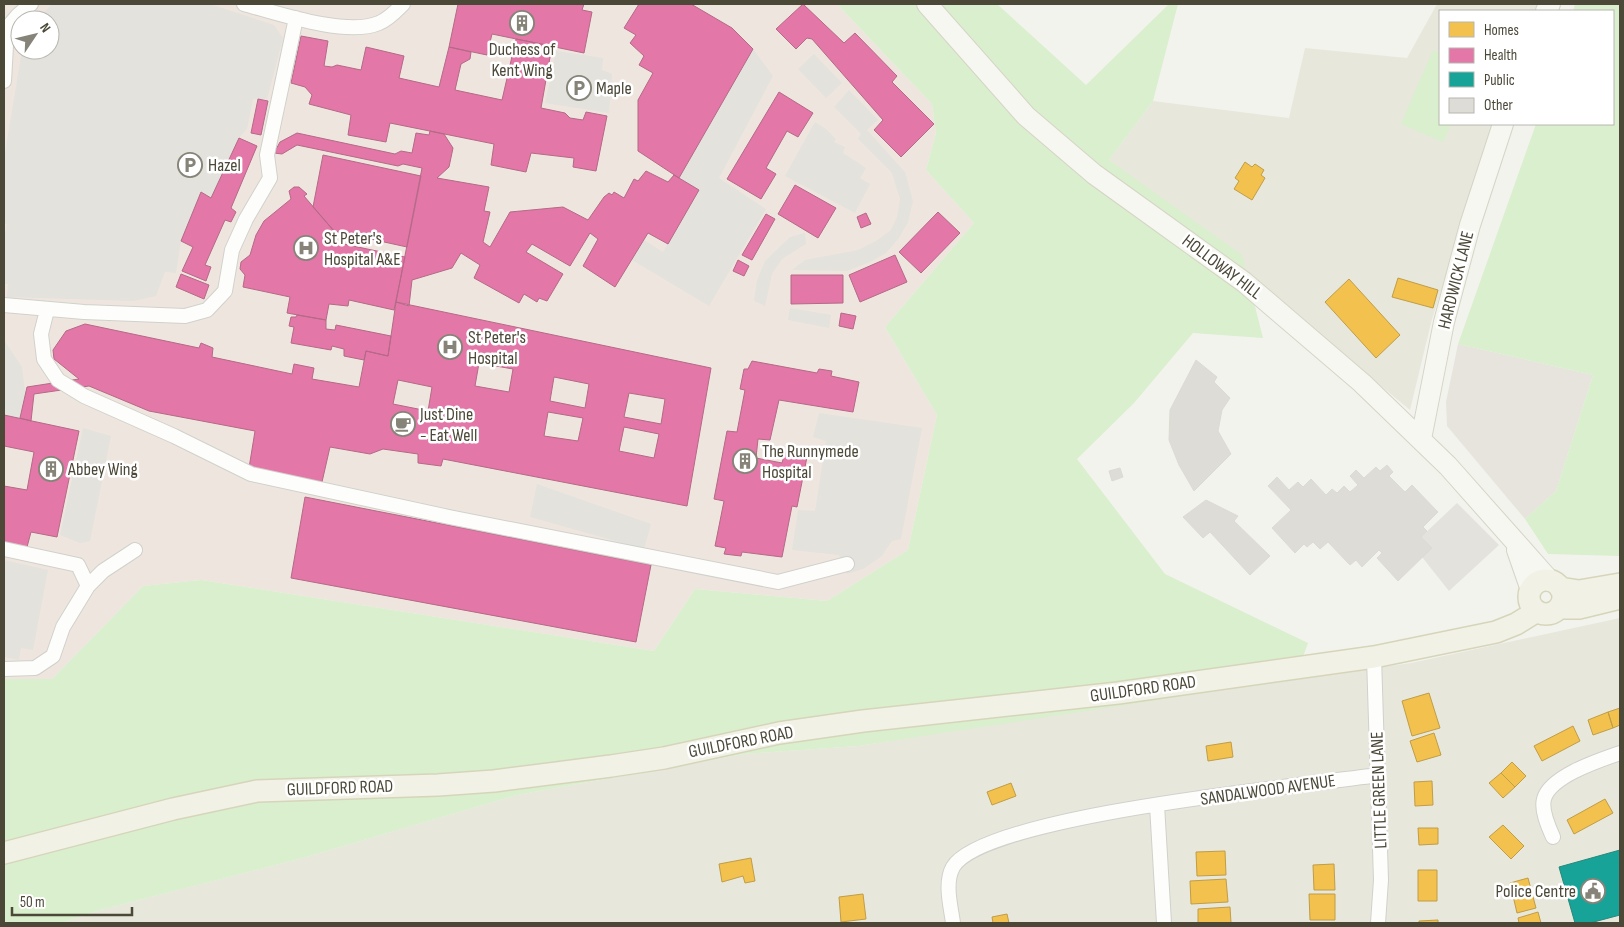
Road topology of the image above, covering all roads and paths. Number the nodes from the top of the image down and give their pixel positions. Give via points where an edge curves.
1 (31, 4) edge
2 (244, 4) edge
3 (403, 4) edge
4 (927, 4) edge
5 (296, 18) junction
6 (4, 81) edge
7 (1503, 125) edge
8 (4, 305) edge
9 (48, 310) junction
10 (1421, 439) junction
11 (1512, 537) junction
12 (4, 549) edge
13 (135, 550) dead end
14 (847, 564) dead end
15 (1620, 584) edge
16 (88, 586) junction
17 (1556, 592) junction
18 (1620, 598) edge
19 (1532, 600) junction
20 (1374, 657) junction
21 (4, 669) edge
22 (1620, 753) edge
23 (1378, 776) junction
24 (1157, 805) junction
25 (1553, 837) dead end
26 (9, 853) edge
27 (953, 923) edge
28 (1164, 923) edge
29 (1378, 923) edge

1 - 6 street via 7,28
2 - 5 street
3 - 5 street via 385,20 368,26 350,27
4 - 10 main road, HOLLOWAY HILL via 1026,116 1094,174 1244,282 1362,383
5 - 9 street via 267,155 270,178 232,250 225,291 207,310 185,316
7 - 10 main road, HARDWICK LANE via 1470,225 1444,322
8 - 9 street
9 - 14 street via 40,334 44,359 58,380 84,396 251,474 778,582
10 - 11 main road, HOLLOWAY HILL
11 - 17 main road, HOLLOWAY HILL
11 - 19 main road, HOLLOWAY HILL via 1526,570
12 - 16 street via 78,565
13 - 16 street
15 - 17 main road
16 - 21 street via 64,627 53,656 35,668
17 - 18 main road via 1579,608
17 - 19 main road, GUILDFORD ROAD via 1539,582
17 - 19 main road via 1547,614
19 - 20 main road, GUILDFORD ROAD via 1516,624 1496,632
20 - 23 street, LITTLE GREEN LANE
20 - 26 main road, GUILDFORD ROAD via 1118,693 845,724 770,735 664,758 494,781 257,791 172,809
22 - 25 street via 1589,764 1557,782 1547,792 1544,806
23 - 24 street, SANDALWOOD AVENUE
23 - 29 street, LITTLE GREEN LANE via 1381,880
24 - 27 street, SANDALWOOD AVENUE via 1060,821 1018,832 976,850 954,866 951,874
24 - 28 street

